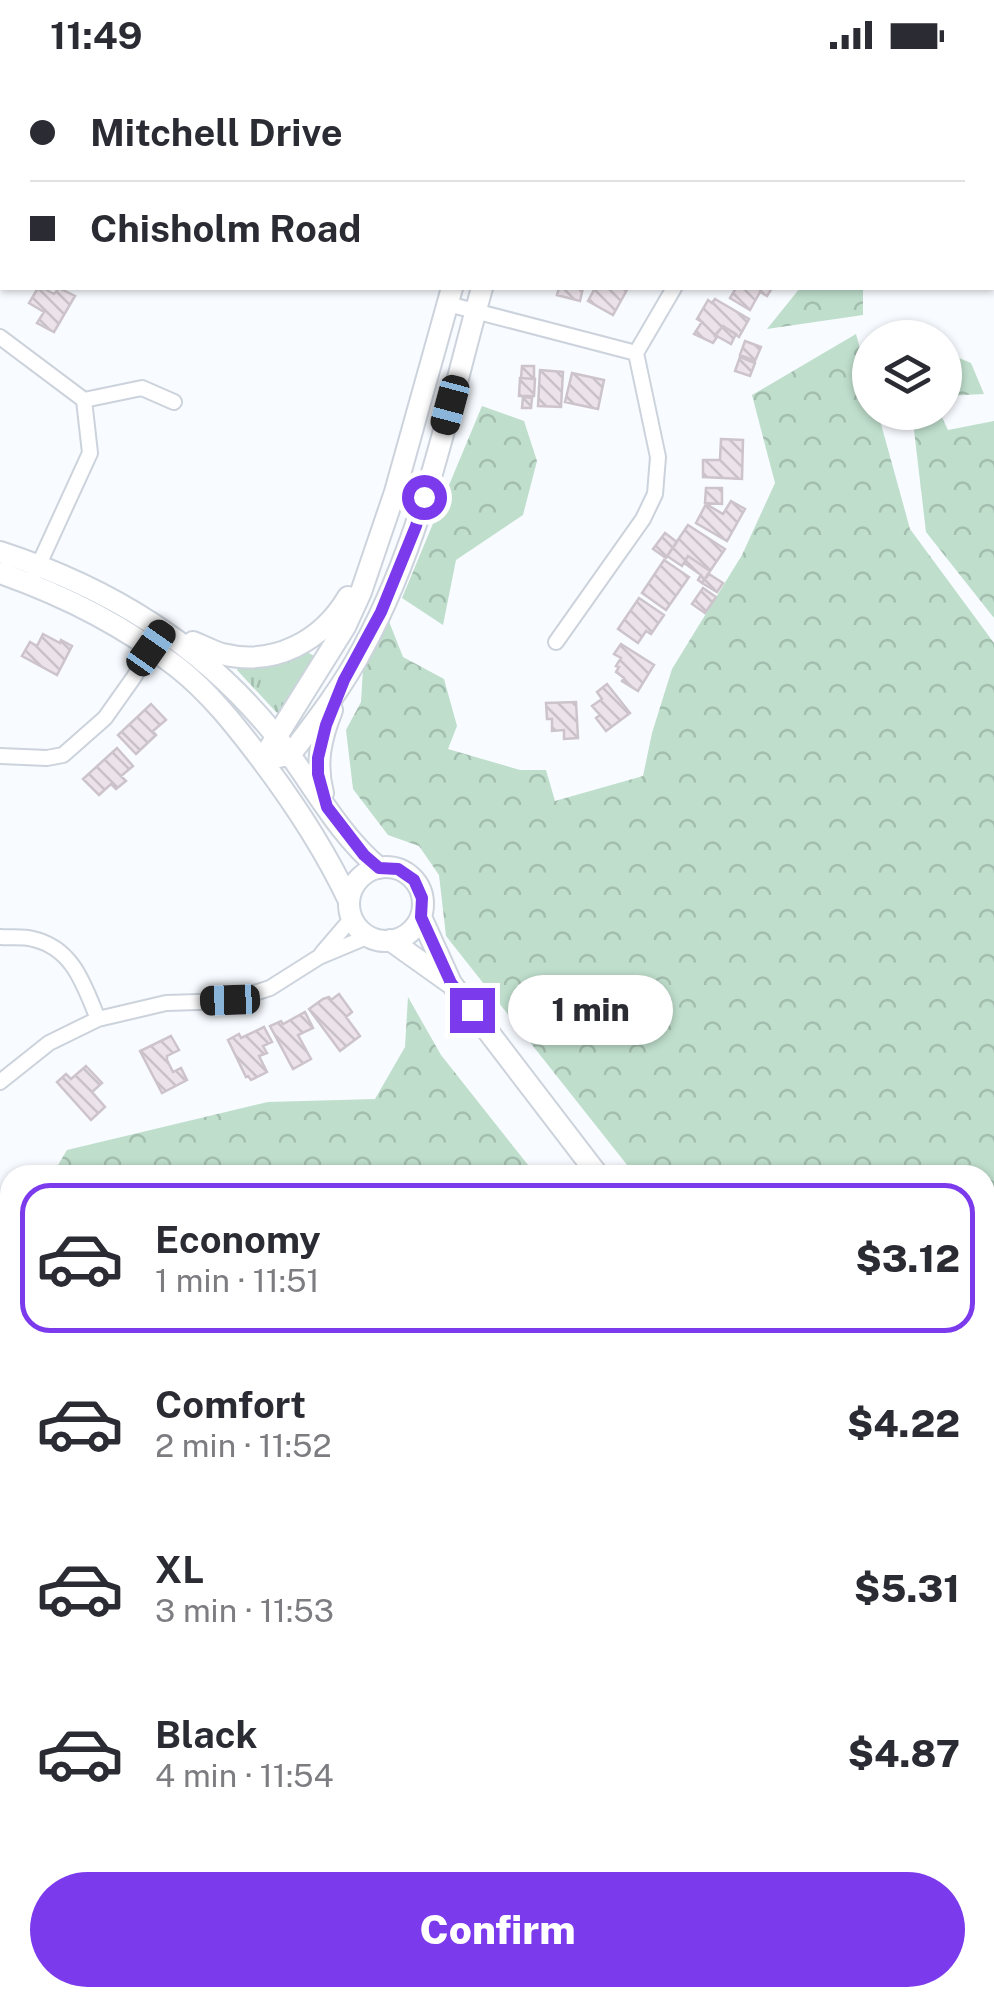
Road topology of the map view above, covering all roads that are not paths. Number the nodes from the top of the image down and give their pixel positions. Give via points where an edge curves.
1 (482, 290) edge
2 (673, 290) edge
3 (450, 296) edge
4 (476, 312) junction
5 (0, 337) edge
6 (636, 353) junction
7 (84, 400) junction
8 (174, 402) dead end
9 (377, 548) junction
10 (0, 552) edge
11 (0, 574) edge
12 (35, 574) junction
13 (164, 629) junction
14 (556, 642) dead end
15 (151, 648) junction
16 (344, 680) junction
17 (276, 736) junction
18 (290, 755) junction
19 (0, 756) edge
20 (262, 760) junction
21 (327, 807) junction
22 (379, 868) junction
23 (351, 910) junction
24 (421, 917) junction
25 (368, 936) junction
26 (0, 938) edge
27 (390, 940) junction
28 (319, 957) junction
29 (451, 983) junction
30 (98, 1018) junction
31 (0, 1082) edge
32 (590, 1165) edge

1 - 4 main road
2 - 6 street
3 - 4 street
3 - 9 main road
4 - 6 street
4 - 16 main road via 416,526
5 - 7 street
6 - 14 street via 658,457 655,494
7 - 8 street via 142,388
7 - 12 street via 90,453
9 - 13 main road via 330,623 294,649 247,658 221,654
9 - 17 main road via 345,627
10 - 12 main road
11 - 12 main road
12 - 13 main road via 78,582
12 - 15 main road
13 - 15 street
13 - 17 main road via 223,678
15 - 19 street via 105,718 64,755
15 - 20 main road via 203,690
16 - 18 main road
16 - 21 main road via 318,758
17 - 18 main road
17 - 20 main road
18 - 20 main road
18 - 21 main road
20 - 23 main road via 318,840
21 - 22 main road
22 - 23 main road via 358,880
22 - 24 main road via 398,869 414,880
23 - 25 main road
23 - 28 street
24 - 27 main road via 408,933
24 - 29 main road
25 - 27 main road
25 - 28 street
26 - 30 street via 32,938 58,949 78,970
27 - 29 main road
28 - 30 street via 270,988 230,1000 166,1002
29 - 32 main road
30 - 31 street via 49,1043

